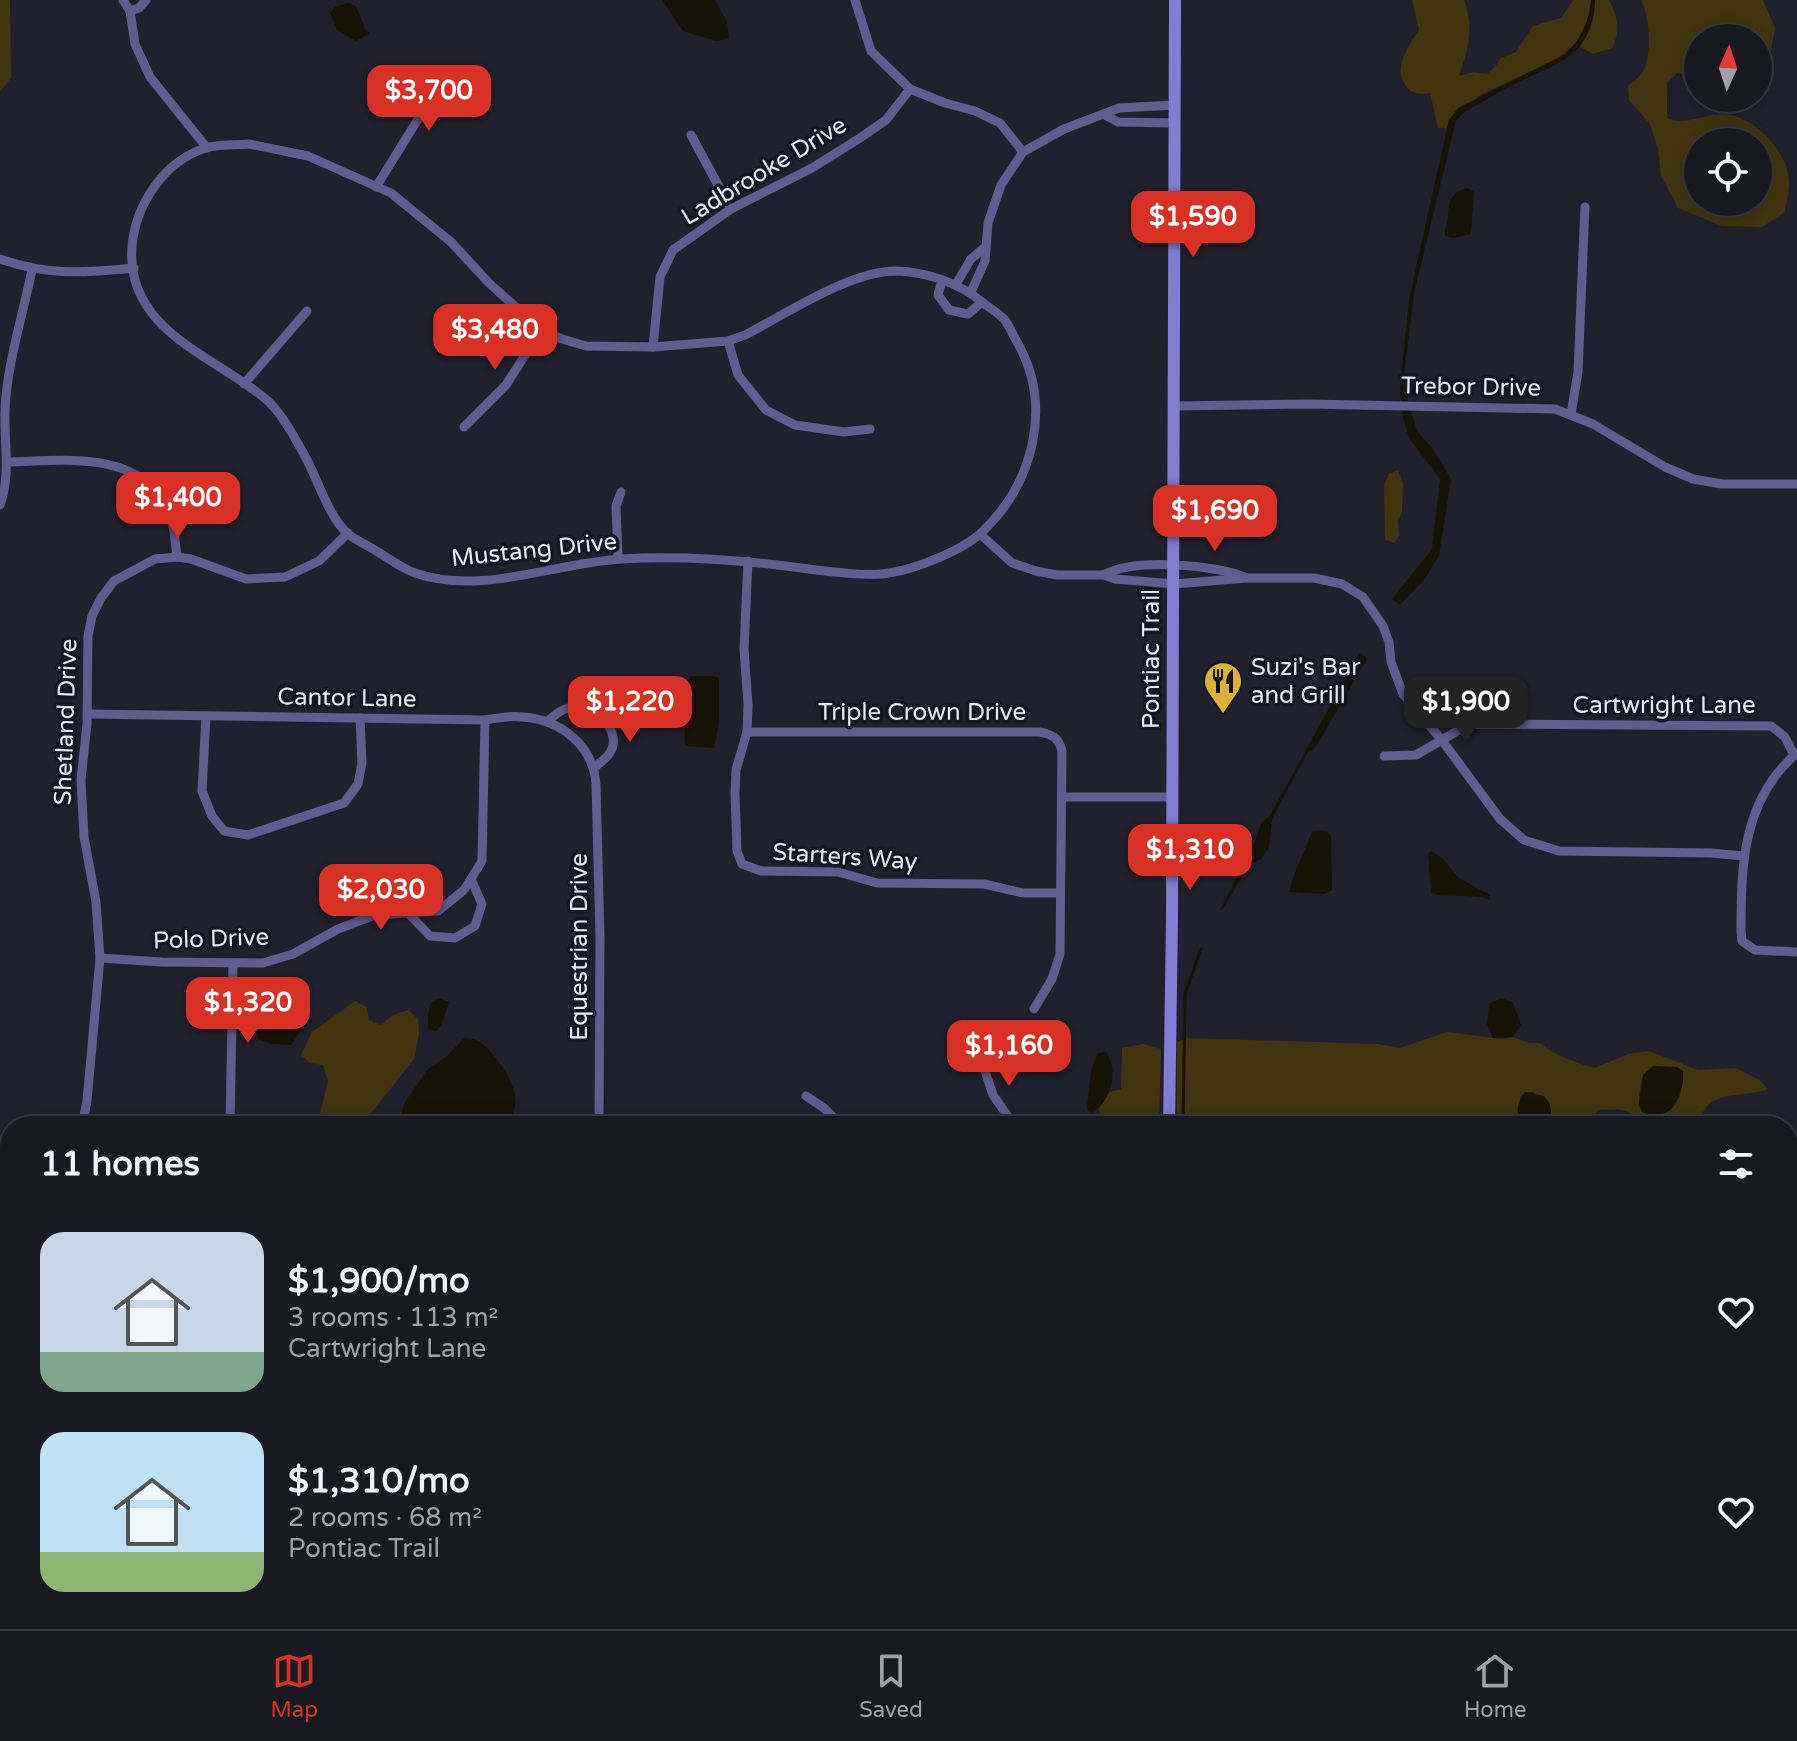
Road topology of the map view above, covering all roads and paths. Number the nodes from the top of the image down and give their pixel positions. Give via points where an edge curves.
1 (123, 0) edge
2 (146, 0) edge
3 (855, 0) edge
4 (1175, 0) edge
5 (130, 11) junction
6 (476, 72) dead end
7 (910, 89) junction
8 (1175, 105) junction
9 (1103, 114) junction
10 (1175, 123) junction
11 (691, 135) dead end
12 (207, 148) junction
13 (1023, 152) junction
14 (376, 187) junction
15 (1585, 207) dead end
16 (731, 209) junction
17 (984, 248) junction
18 (0, 259) edge
19 (134, 268) junction
20 (32, 270) junction
21 (942, 280) junction
22 (956, 284) junction
23 (971, 292) junction
24 (982, 302) junction
25 (307, 311) dead end
26 (541, 330) junction
27 (728, 341) junction
28 (653, 347) junction
29 (244, 384) junction
30 (1175, 406) junction
31 (2, 410) edge
32 (1571, 414) junction
33 (464, 427) dead end
34 (870, 429) dead end
35 (7, 462) junction
36 (1797, 484) edge
37 (621, 492) dead end
38 (0, 505) edge
39 (348, 533) junction
40 (980, 534) junction
41 (177, 557) junction
42 (618, 559) junction
43 (748, 561) junction
44 (1174, 566) junction
45 (1104, 575) junction
46 (1247, 578) junction
47 (1174, 584) junction
48 (88, 714) junction
49 (206, 716) junction
50 (360, 718) junction
51 (485, 720) junction
52 (548, 721) junction
53 (747, 732) junction
54 (1441, 739) junction
55 (1796, 754) edge
56 (1384, 756) dead end
57 (595, 767) junction
58 (1062, 797) junction
59 (1172, 797) junction
60 (1744, 856) junction
61 (471, 879) junction
62 (1060, 893) junction
63 (410, 915) junction
64 (1797, 952) edge
65 (100, 958) junction
66 (233, 964) junction
67 (1034, 1009) dead end
68 (981, 1059) dead end
69 (806, 1096) dead end
70 (84, 1116) edge
71 (230, 1116) edge
72 (599, 1116) edge
73 (832, 1116) edge
74 (1007, 1116) edge
75 (1169, 1116) edge

1 - 5 street
2 - 5 street
3 - 7 street via 871,51
4 - 8 main road, Pontiac Trail
5 - 12 street via 135,44 150,77
6 - 14 street via 447,88 420,116
7 - 13 street via 1000,123
7 - 16 street, Ladbrooke Drive via 886,120 860,138
8 - 9 street
8 - 10 main road, Pontiac Trail
9 - 10 street via 1118,122
9 - 13 street
10 - 30 main road, Pontiac Trail
11 - 16 street
12 - 14 street, Mustang Drive via 249,144 308,156
12 - 19 street, Mustang Drive via 179,162 157,182 142,207 132,249
13 - 17 street via 1001,185
14 - 26 street, Mustang Drive via 391,193 451,242
15 - 32 street via 1578,372
16 - 28 street, Ladbrooke Drive via 673,250 660,277
17 - 22 street
17 - 23 street via 985,261
18 - 20 street
19 - 20 street
19 - 29 street, Mustang Drive via 156,318 177,341
20 - 31 street
21 - 22 street, Mustang Drive
21 - 24 street via 938,295 949,310 968,314
21 - 27 street, Mustang Drive via 896,271 868,275
22 - 23 street, Mustang Drive
23 - 24 street, Mustang Drive
24 - 40 street, Mustang Drive via 1004,319 1020,347 1033,376 1036,405 1035,434 1023,478
25 - 29 street
26 - 28 street, Mustang Drive via 586,346
26 - 33 street via 506,385
27 - 28 street, Mustang Drive
27 - 34 street via 738,375 766,410 795,425 844,432
29 - 39 street, Mustang Drive via 271,403
30 - 32 street, Trebor Drive via 1391,405 1555,409
30 - 44 main road, Pontiac Trail
31 - 35 street
32 - 36 street, Trebor Drive via 1693,479
35 - 38 street
35 - 41 street via 111,464 135,475 166,506
37 - 42 street via 616,506
39 - 41 street via 319,561 285,577 246,579
39 - 42 street, Mustang Drive via 409,571 437,580 491,579
40 - 43 street, Mustang Drive via 920,565 886,574
40 - 45 street via 1012,563 1036,571
41 - 48 street, Shetland Drive via 134,569 114,581 101,598 88,636
42 - 43 street, Mustang Drive
43 - 53 street, Starters Way
44 - 45 street via 1115,568
44 - 46 street via 1232,571
44 - 47 main road, Pontiac Trail
45 - 47 street
46 - 47 street
46 - 54 street via 1327,579 1363,597 1383,626 1403,694
47 - 59 main road, Pontiac Trail
48 - 49 street, Cantor Lane
48 - 65 street, Shetland Drive via 81,780
49 - 50 street, Cantor Lane
49 - 50 street via 202,791 224,831 248,835 344,803 358,784 362,763
50 - 51 street, Cantor Lane
51 - 52 street, Cantor Lane via 521,716
51 - 61 street, Polo Drive via 482,861
52 - 57 street via 569,734
52 - 57 street, Cantor Lane via 560,710 575,707 598,714 613,732 614,744
53 - 58 street, Triple Crown Drive via 1048,733 1061,745
53 - 62 street, Starters Way via 735,793 737,851 749,868 838,872 877,883 984,884 1023,893
54 - 55 street, Cartwright Lane via 1469,724 1771,726
54 - 56 street, Cartwright Lane via 1416,755
54 - 60 street via 1508,829 1539,846 1559,851
55 - 60 street via 1771,779 1759,802
57 - 72 street, Equestrian Drive
58 - 59 street
58 - 62 street, Triple Crown Drive
59 - 75 main road, Pontiac Trail
60 - 64 street via 1742,941 1765,952
61 - 63 street, Polo Drive via 438,911
61 - 63 street, Polo Drive via 482,904 475,926 455,938 430,936
62 - 67 street, Triple Crown Drive via 1057,967
63 - 66 street, Polo Drive via 375,915 293,954
65 - 66 street, Polo Drive
65 - 70 street, Shetland Drive
66 - 71 street
68 - 74 street via 993,1095
69 - 73 street

